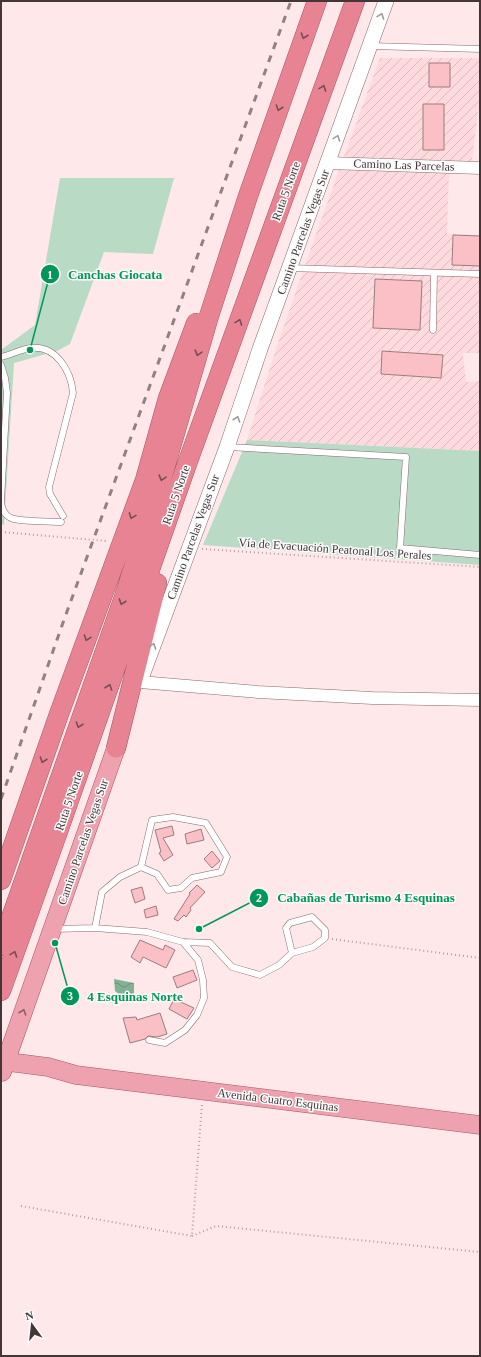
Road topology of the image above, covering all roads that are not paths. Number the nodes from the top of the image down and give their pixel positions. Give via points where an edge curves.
1 (317, 1) edge
2 (355, 1) edge
3 (386, 1) edge
4 (370, 46) junction
5 (480, 49) edge
6 (328, 163) junction
7 (480, 168) edge
8 (248, 196) junction
9 (289, 268) junction
10 (434, 273) junction
11 (480, 274) edge
12 (433, 330) dead end
13 (1, 357) edge
14 (1, 365) edge
15 (227, 447) junction
16 (187, 464) junction
17 (480, 555) edge
18 (140, 682) junction
19 (480, 700) edge
20 (116, 748) junction
21 (141, 867) junction
22 (1, 880) edge
23 (95, 928) junction
24 (53, 929) junction
25 (183, 942) junction
26 (1, 946) edge
27 (292, 953) junction
28 (1, 991) edge
29 (17, 1031) junction
30 (149, 1040) dead end
31 (39, 1066) junction
32 (2, 1071) edge
33 (76, 1075) junction
34 (480, 1125) edge

1 -> 8 highway, Ruta 5 Norte
16 -> 2 highway, Ruta 5 Norte
4 -> 3 street, Camino Parcelas Vegas Sur
4 - 5 lane
6 -> 4 street, Camino Parcelas Vegas Sur
6 - 7 street, Camino Las Parcelas
6 - 9 street, Camino Parcelas Vegas Sur
8 -> 22 highway via 175,377 144,480
8 -> 26 highway, Ruta 5 Norte via 138,553
9 - 10 lane
15 -> 9 street, Camino Parcelas Vegas Sur
10 - 11 lane
10 - 12 lane
13 - 14 lane via 29,348 40,348 60,360 70,378 73,393 49,487 62,519 12,519 3,510 1,500 7,393
15 - 17 lane via 406,458 400,548
18 -> 15 street, Camino Parcelas Vegas Sur
16 - 20 highway
28 -> 16 highway, Ruta 5 Norte
18 - 19 street via 258,692
18 - 20 street, Camino Parcelas Vegas Sur
20 - 24 main road, Camino Parcelas Vegas Sur
21 - 21 lane via 152,820 173,816 206,823 228,857 221,872 192,878 181,888 168,890 157,874
21 - 23 lane via 120,877 102,892
23 - 24 lane
23 - 25 lane via 147,932
29 -> 24 main road, Camino Parcelas Vegas Sur
25 - 27 lane via 210,943 232,967 260,975
25 - 30 lane via 198,960 204,998 197,1014 185,1030 165,1043
27 - 27 lane via 286,928 290,923 312,917 325,930 325,938 313,947
29 - 31 main road via 21,1051
29 - 32 main road, Camino Parcelas Vegas Sur
31 - 32 main road, Avenida Cuatro Esquinas
31 - 33 main road, Avenida Cuatro Esquinas
32 - 33 main road, Avenida Cuatro Esquinas via 11,1077 22,1074
33 - 34 main road, Avenida Cuatro Esquinas

